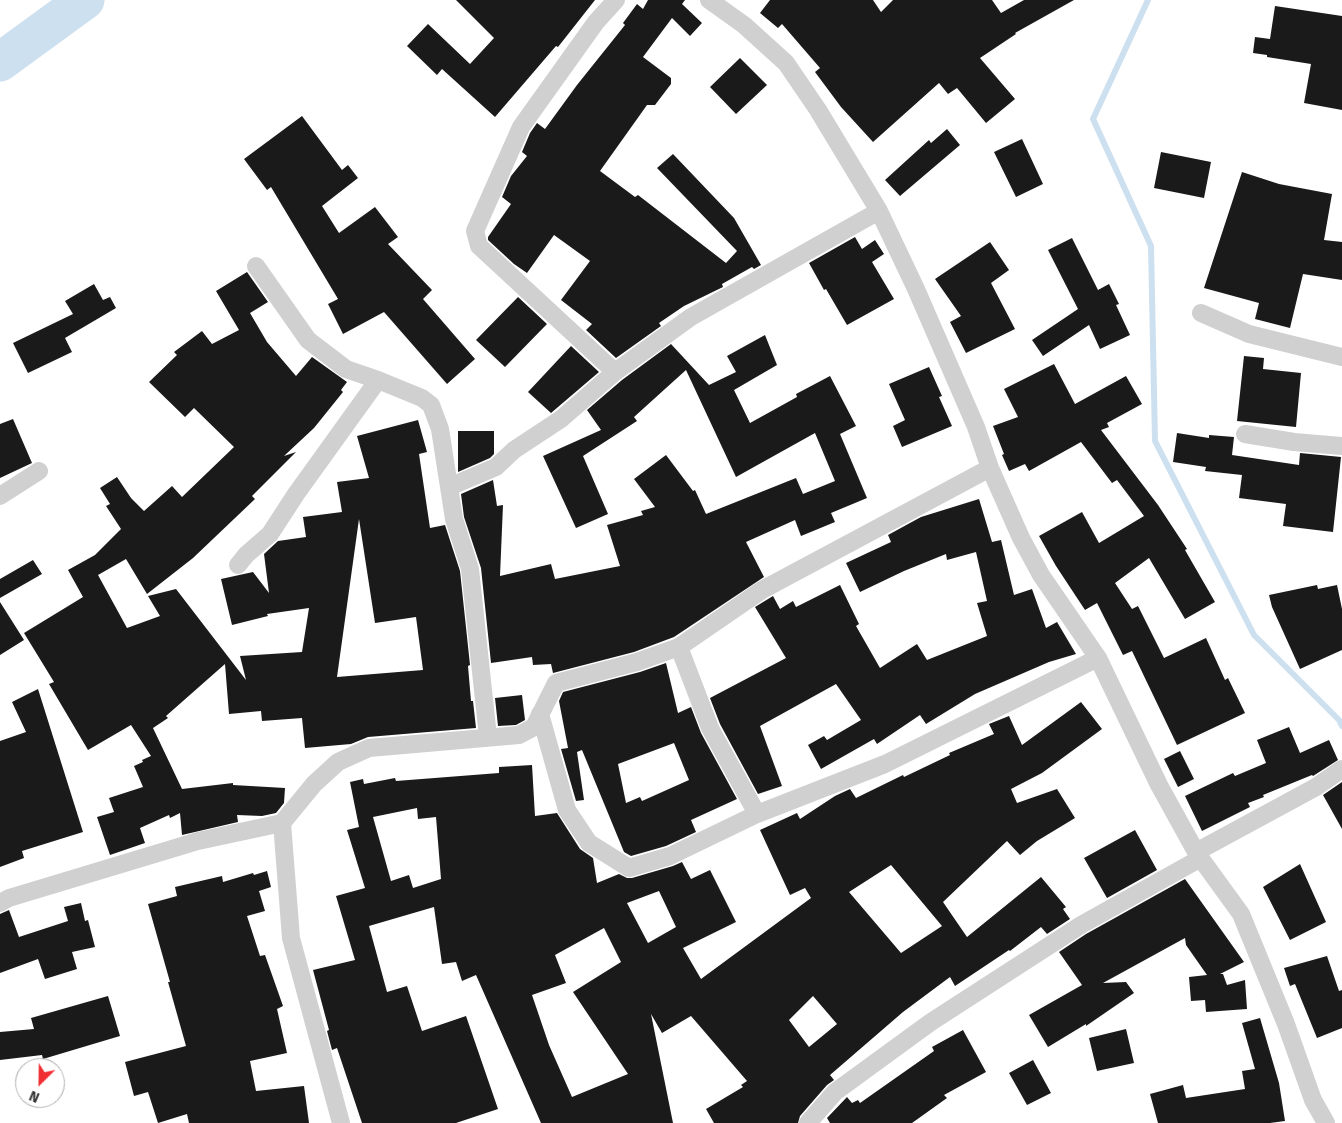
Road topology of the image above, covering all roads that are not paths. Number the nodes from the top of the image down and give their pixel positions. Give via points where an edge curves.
1 (616, 0) edge
2 (709, 0) edge
3 (879, 211) junction
4 (256, 266) dead end
5 (1201, 313) dead end
6 (1342, 357) edge
7 (615, 372) junction
8 (378, 380) junction
9 (1245, 434) dead end
10 (1342, 446) edge
11 (990, 468) junction
12 (39, 471) dead end
13 (449, 487) junction
14 (0, 496) edge
15 (238, 565) dead end
16 (679, 646) junction
17 (1098, 658) junction
18 (540, 714) junction
19 (488, 737) junction
20 (1342, 769) edge
21 (757, 814) junction
22 (282, 823) junction
23 (1198, 855) junction
24 (0, 903) edge
25 (341, 1123) edge
26 (808, 1123) edge
27 (1326, 1123) edge

1 - 7 street via 596,22 521,127 475,231 479,246
2 - 3 street via 744,25 786,63
3 - 7 street via 691,317
3 - 11 street via 961,392
4 - 8 street via 308,340 346,369
5 - 6 street via 1249,334
7 - 13 street via 562,419 514,450 496,467
8 - 13 street via 431,405 440,428
8 - 15 street via 270,534
9 - 10 street
11 - 16 street via 762,590
11 - 17 street via 1041,575
12 - 14 street
13 - 19 street via 454,519 470,570
16 - 18 street via 636,662 556,683
16 - 21 street via 710,728
17 - 21 street via 886,764
17 - 23 street via 1159,784
18 - 19 street via 534,727 519,735
18 - 21 street via 567,810 589,843 629,868 670,856
19 - 22 street via 369,748 338,762 314,784
20 - 23 street
22 - 24 street via 198,841
22 - 25 street via 291,938
23 - 26 street via 1081,925 931,1022 835,1092
23 - 27 street via 1241,914 1313,1100

